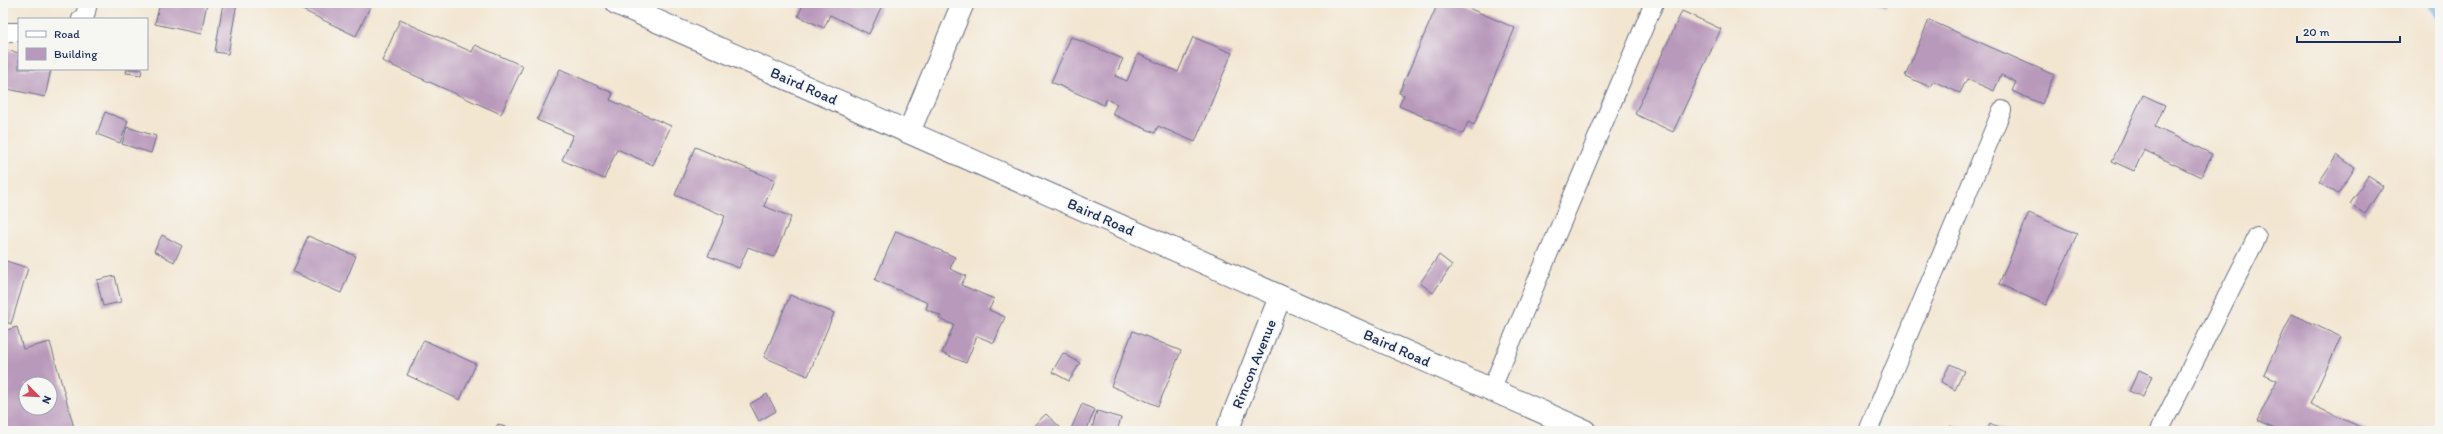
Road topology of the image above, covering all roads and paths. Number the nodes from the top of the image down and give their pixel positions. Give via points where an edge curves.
1 (88, 3) edge
2 (616, 3) edge
3 (963, 3) edge
4 (1654, 3) edge
5 (82, 18) edge
6 (3, 32) edge
7 (18, 32) edge
8 (2002, 110) dead end
9 (909, 132) junction
10 (2257, 237) dead end
11 (1280, 297) junction
12 (1490, 390) junction
13 (1227, 431) edge
14 (1585, 431) edge
15 (1868, 431) edge
16 (2159, 431) edge

1 - 5 lane
2 - 9 street, Baird Road
3 - 9 street
4 - 12 lane
6 - 7 lane
8 - 15 lane
9 - 11 street, Baird Road
10 - 16 lane
11 - 12 street, Baird Road
11 - 13 street, Rincon Avenue
12 - 14 street, Baird Road

